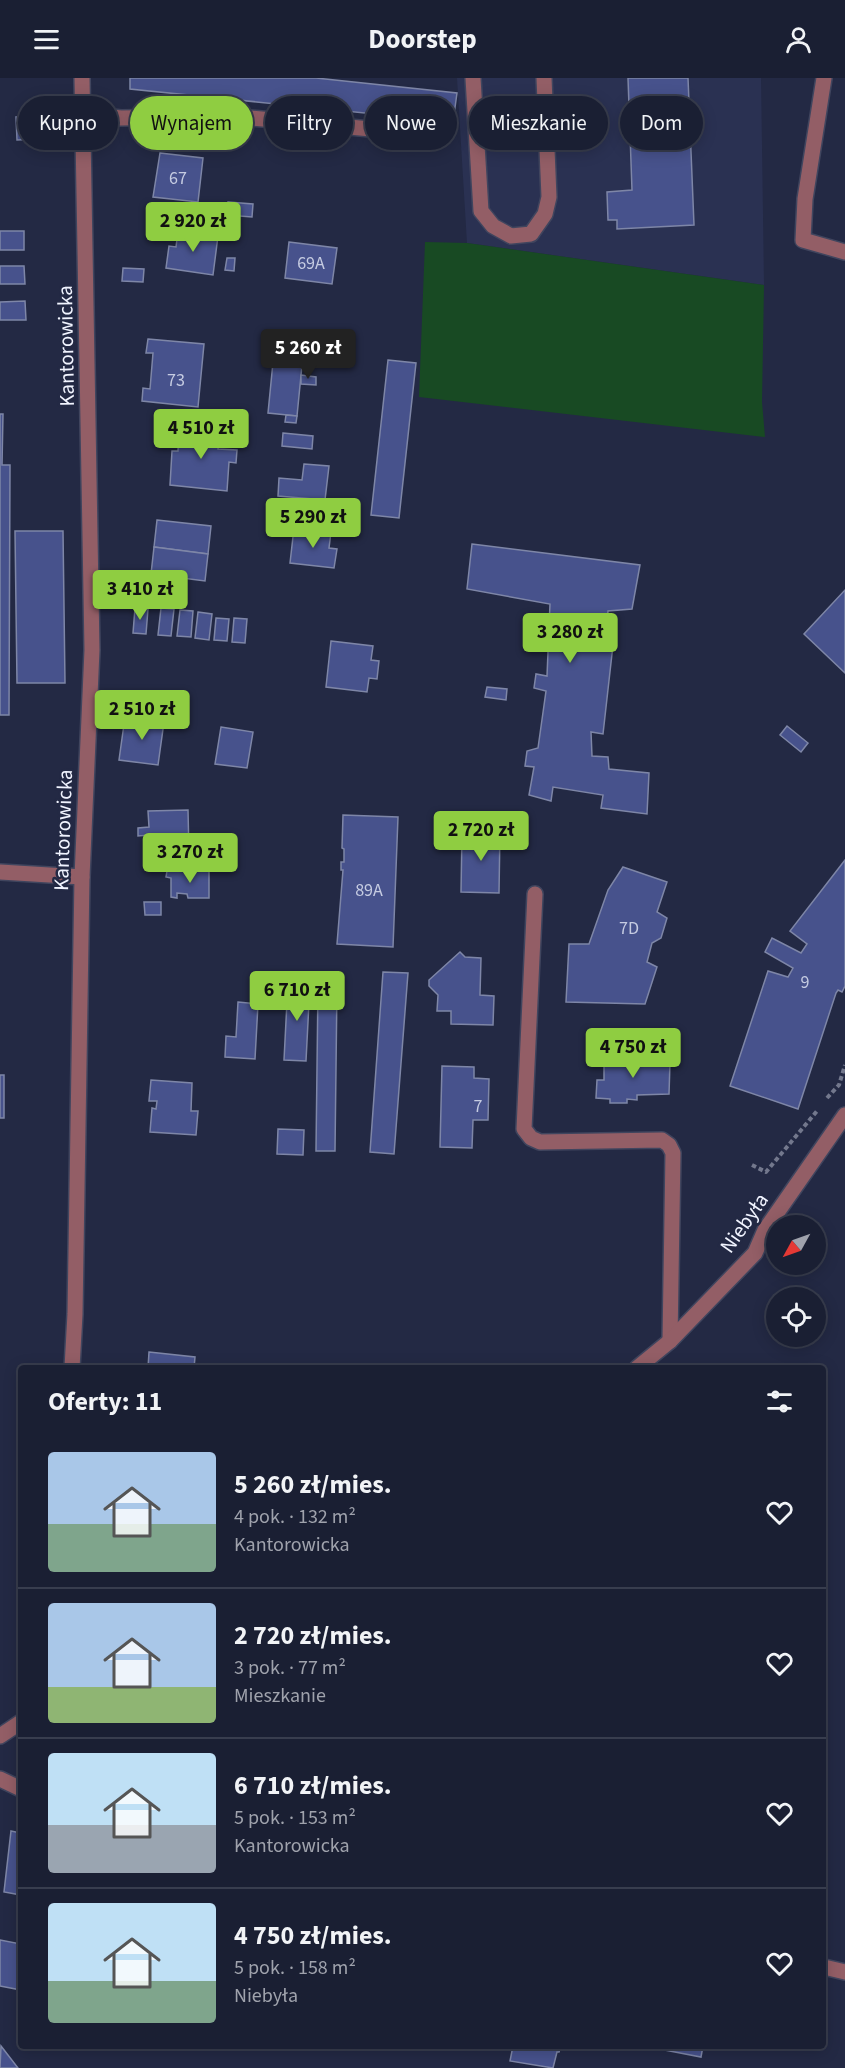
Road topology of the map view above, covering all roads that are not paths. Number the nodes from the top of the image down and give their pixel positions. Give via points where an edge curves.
1 (82, 78) edge
2 (472, 78) edge
3 (544, 78) edge
4 (824, 78) edge
5 (82, 96) edge
6 (118, 118) edge
7 (365, 128) edge
8 (84, 150) edge
9 (845, 252) edge
10 (0, 872) edge
11 (82, 877) junction
12 (535, 894) dead end
13 (845, 1115) edge
14 (670, 1341) junction
15 (72, 1365) edge
16 (641, 1365) edge
17 (18, 1724) edge
18 (0, 1736) edge
19 (0, 1779) edge
20 (18, 1788) edge
21 (826, 1967) edge
22 (845, 1972) edge

1 - 5 street, Kantorowicka
2 - 3 street via 481,211 492,226 511,236 531,234 545,214 549,197
4 - 9 street via 805,199 803,240
6 - 7 street via 229,116
8 - 11 street, Kantorowicka via 92,650
10 - 11 street
11 - 15 street, Kantorowicka
12 - 14 street via 524,1129 540,1142 662,1140 669,1144 673,1153
13 - 14 street, Niebyła via 765,1230 755,1253
14 - 16 street, Niebyła
17 - 18 street
19 - 20 street
21 - 22 street

